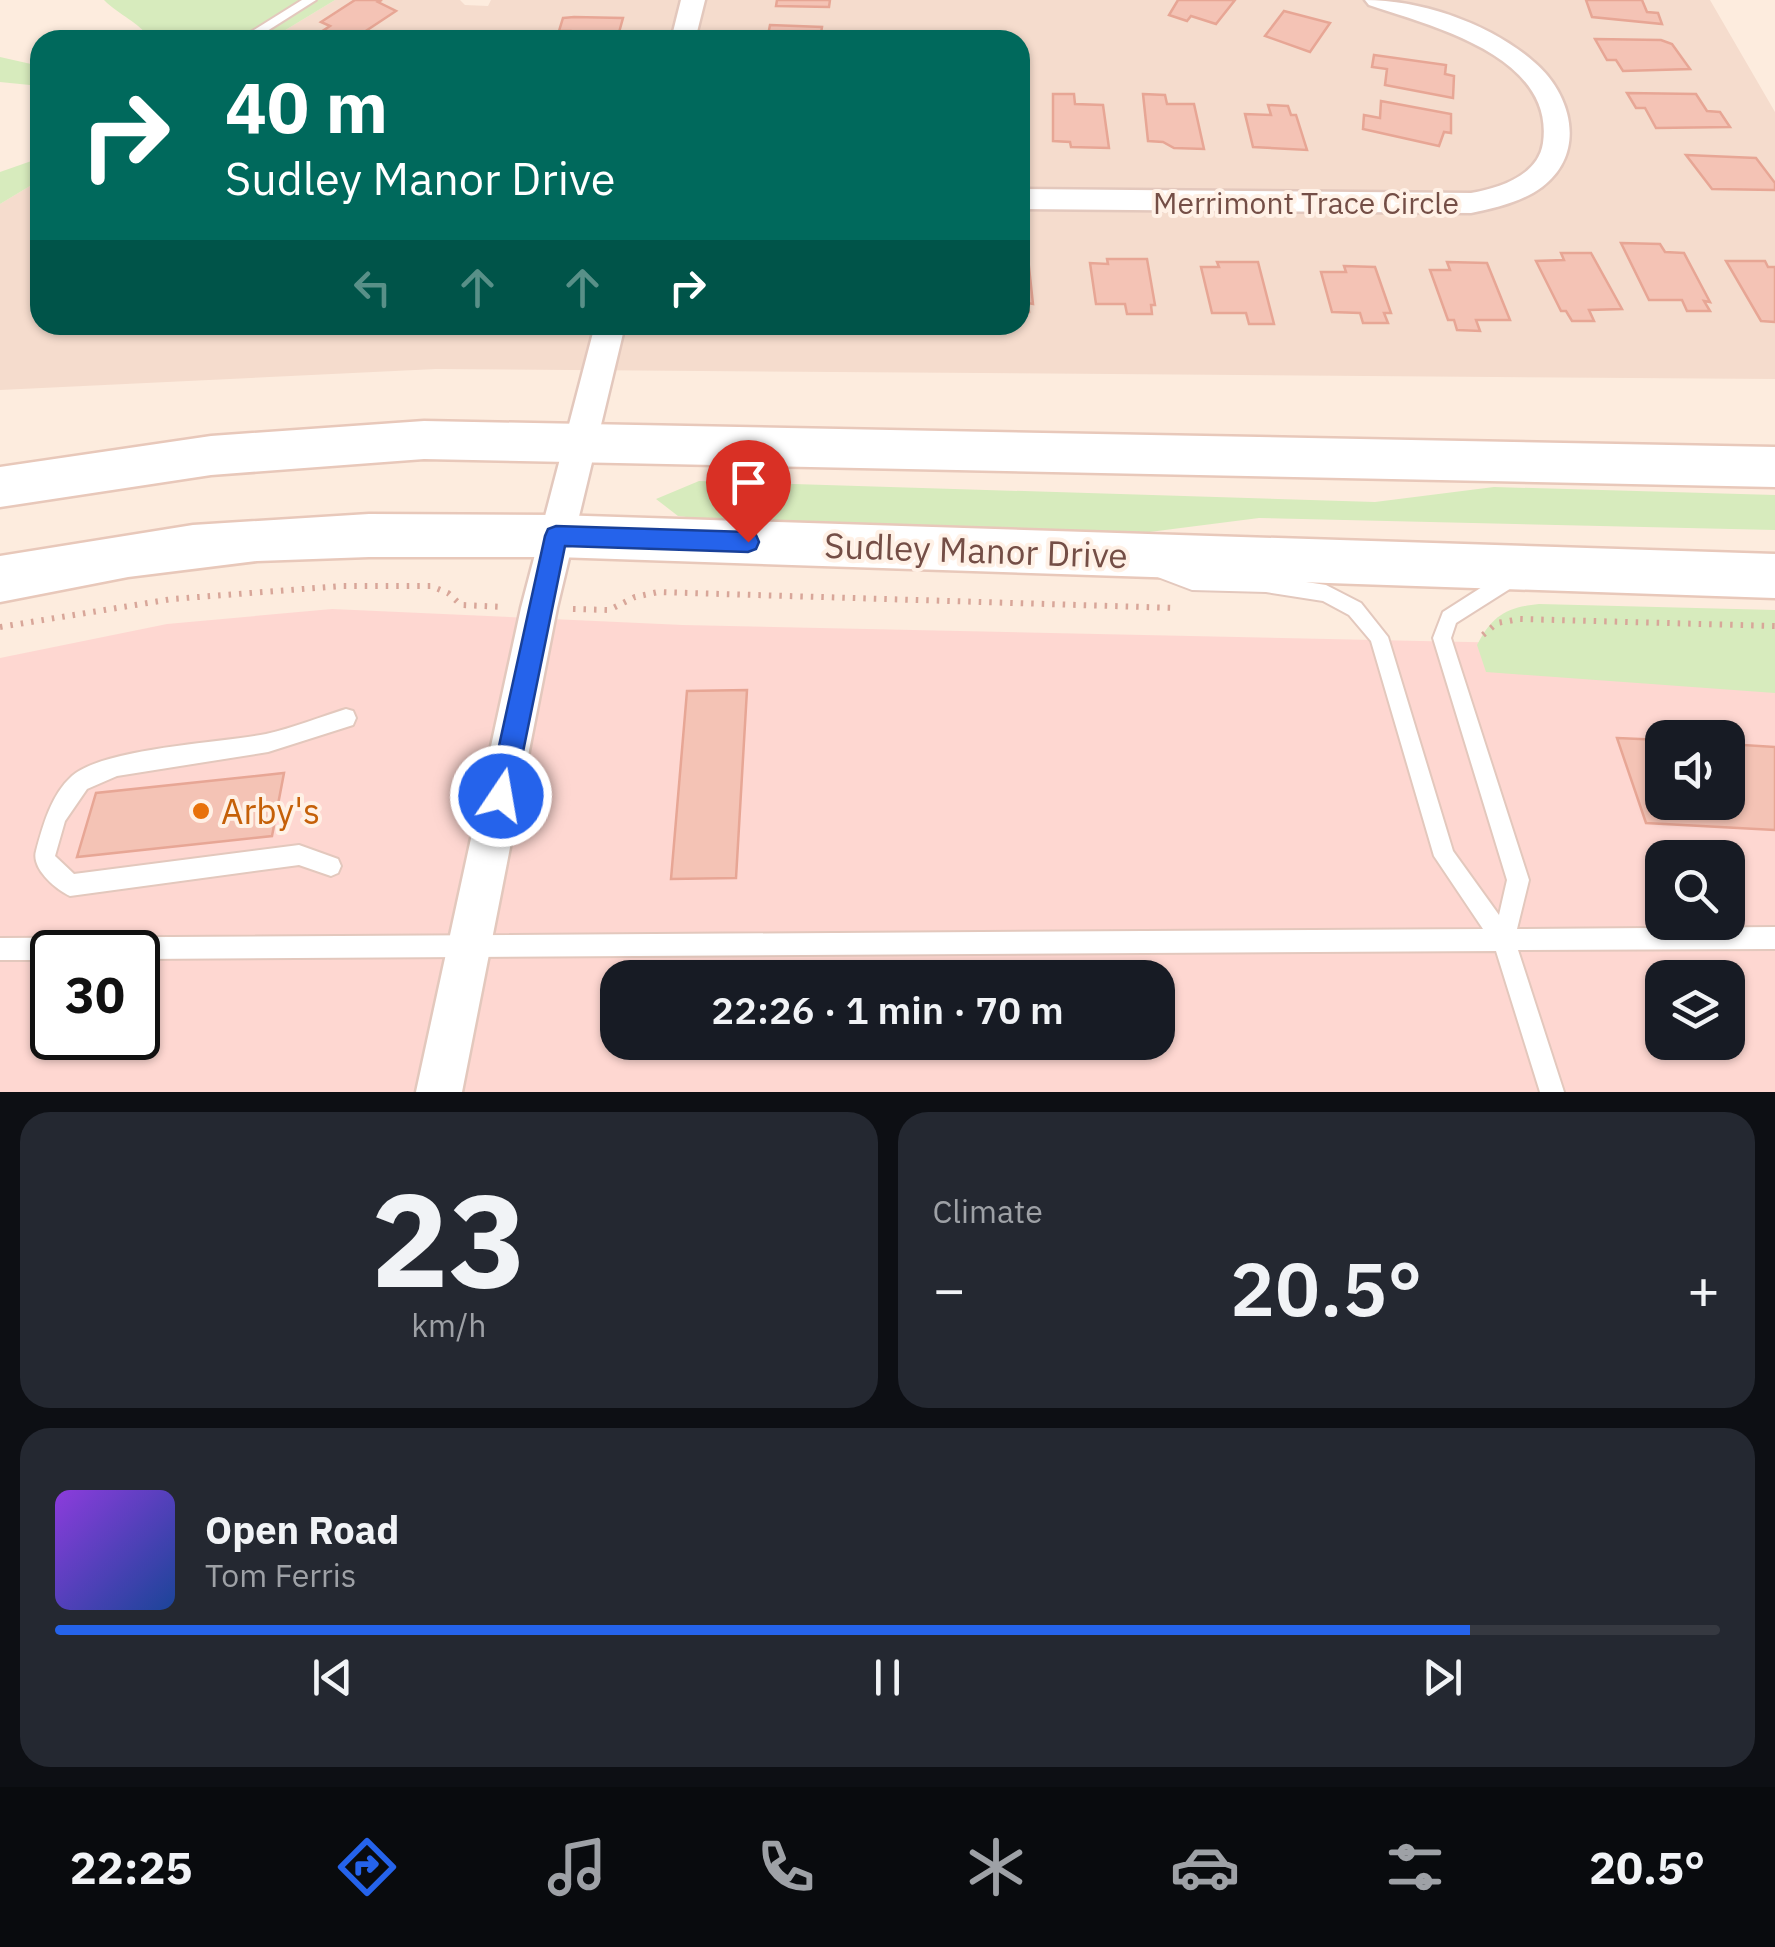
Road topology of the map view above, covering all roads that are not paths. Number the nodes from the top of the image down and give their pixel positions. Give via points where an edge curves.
1 (310, 0) edge
2 (693, 0) edge
3 (1377, 0) edge
4 (260, 30) edge
5 (686, 30) edge
6 (1030, 199) edge
7 (607, 335) edge
8 (580, 443) junction
9 (1775, 467) edge
10 (0, 487) edge
11 (556, 536) junction
12 (1118, 554) junction
13 (1530, 568) junction
14 (1775, 576) edge
15 (0, 578) edge
16 (346, 718) dead end
17 (331, 866) dead end
18 (1775, 938) edge
19 (1504, 940) junction
20 (470, 946) junction
21 (0, 949) edge
22 (439, 1092) edge
23 (1552, 1092) edge

1 - 4 lane
2 - 5 street
3 - 6 street, Merrimont Trace Circle via 1477,36 1540,84 1554,107 1558,136 1549,164 1534,179 1472,204
7 - 8 street
8 - 9 main road
8 - 10 main road via 297,446 166,459
8 - 11 street
11 - 12 main road, Sudley Manor Drive
11 - 15 main road, Sudley Manor Drive via 254,540
11 - 20 street
12 - 13 main road, Sudley Manor Drive
12 - 19 lane via 1192,582 1326,593 1355,609 1379,637 1444,856
13 - 14 main road, Sudley Manor Drive
13 - 19 lane via 1450,618 1442,638 1518,880
16 - 17 lane via 268,743 116,766 80,782 56,816 44,859 70,885 299,855
18 - 19 lane
19 - 20 lane
19 - 23 lane
20 - 21 lane
20 - 22 street

